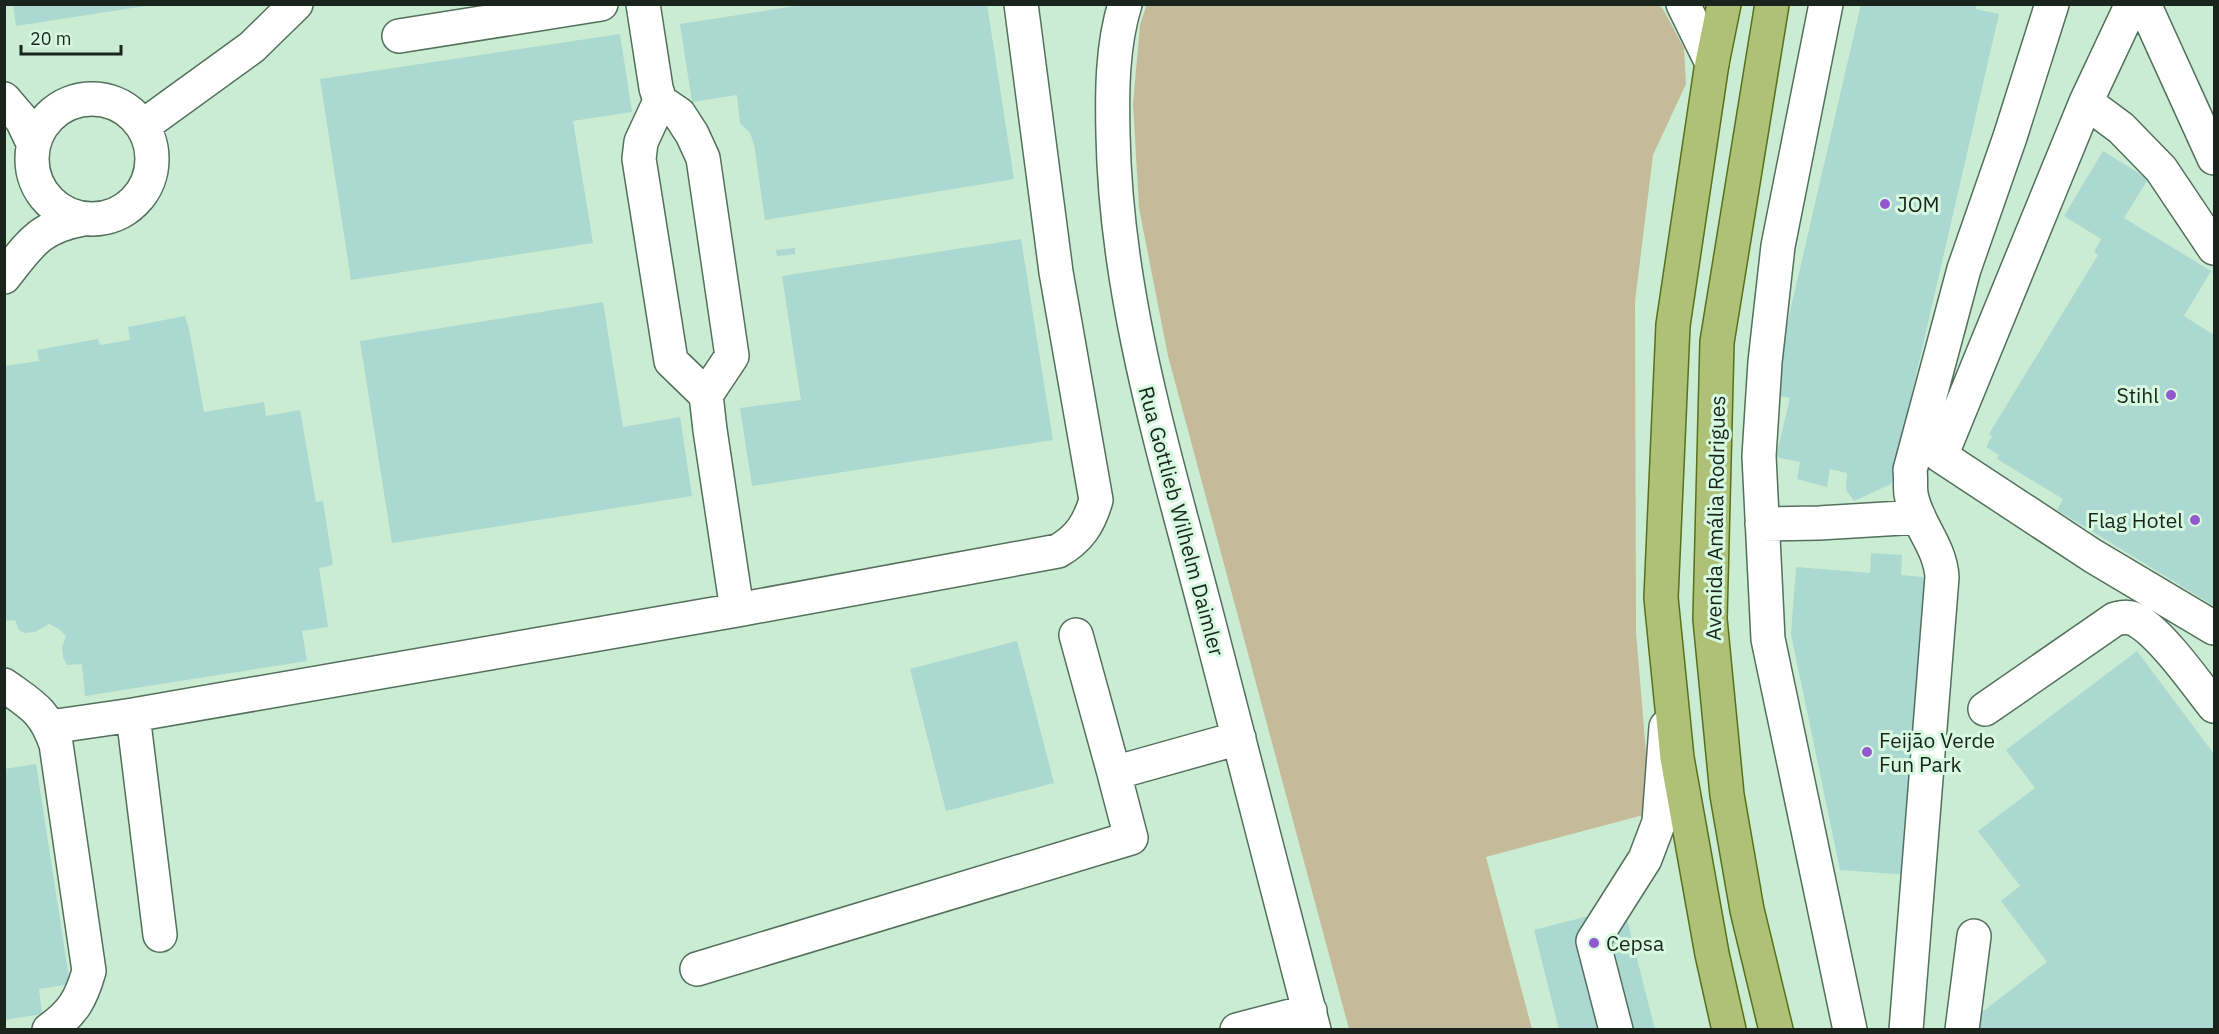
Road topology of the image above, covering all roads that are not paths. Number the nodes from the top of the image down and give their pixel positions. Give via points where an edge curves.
1 (296, 4) edge
2 (602, 4) edge
3 (643, 4) edge
4 (1021, 4) edge
5 (1125, 4) edge
6 (1683, 4) edge
7 (1724, 4) edge
8 (1772, 4) edge
9 (1826, 4) edge
10 (2052, 4) edge
11 (2132, 4) edge
12 (2144, 4) edge
13 (399, 36) dead end
14 (1712, 63) junction
15 (4, 99) edge
16 (660, 101) junction
17 (2086, 102) junction
18 (143, 126) junction
19 (33, 143) junction
20 (2214, 158) edge
21 (83, 219) junction
22 (2214, 248) edge
23 (4, 278) edge
24 (706, 395) junction
25 (1919, 518) junction
26 (1762, 524) junction
27 (737, 610) junction
28 (2214, 628) edge
29 (1076, 635) dead end
30 (1669, 680) junction
31 (4, 685) edge
32 (2214, 706) edge
33 (1985, 709) dead end
34 (133, 715) junction
35 (50, 727) junction
36 (1239, 738) junction
37 (1114, 773) junction
38 (160, 935) dead end
39 (1974, 936) dead end
40 (697, 969) dead end
41 (1312, 1020) edge
42 (49, 1029) edge
43 (1237, 1029) edge
44 (1616, 1029) edge
45 (1729, 1029) edge
46 (1776, 1029) edge
47 (1850, 1029) edge
48 (1906, 1029) edge
49 (1962, 1029) edge

1 - 18 street via 252,47
2 - 13 street
3 - 16 street
4 - 27 street via 1056,272 1096,500 1092,516 1084,531 1058,551
5 - 36 street, Rua Gottlieb Wilhelm Daimler via 1115,61 1112,111 1122,257 1143,371
6 - 14 street
7 - 14 main road
8 - 46 main road, Avenida Amália Rodrigues via 1717,342 1710,619 1727,795 1748,910
9 - 26 street via 1778,246 1759,456
10 - 25 street via 1964,269 1910,470 1911,495
11 - 17 street
12 - 20 street
14 - 30 main road via 1673,325 1661,598
15 - 19 street via 22,120
16 - 24 street via 641,142 639,159 671,361
16 - 24 street via 679,114 703,158 732,356
17 - 22 street via 2121,128 2161,169
17 - 28 street via 1941,456 2093,556
18 - 19 street via 130,112 112,102 73,101 56,110
18 - 21 street via 151,145 153,165 148,184 122,213 103,219
19 - 21 street via 36,183 47,201 64,213
21 - 23 street via 47,230 30,244
24 - 27 street
25 - 26 street
25 - 48 street via 1941,562 1942,577
26 - 47 street via 1768,639
27 - 34 street
29 - 37 street
30 - 44 street via 1659,822 1645,859 1593,941
30 - 45 main road via 1679,770
31 - 35 street via 34,706
32 - 33 street via 2155,635 2127,617 2115,619
34 - 35 street
34 - 38 street
35 - 42 street via 56,744 89,971 82,994 66,1018
36 - 37 street
36 - 41 street, Rua Gottlieb Wilhelm Daimler
37 - 40 street via 1131,838
39 - 49 street
41 - 43 street

